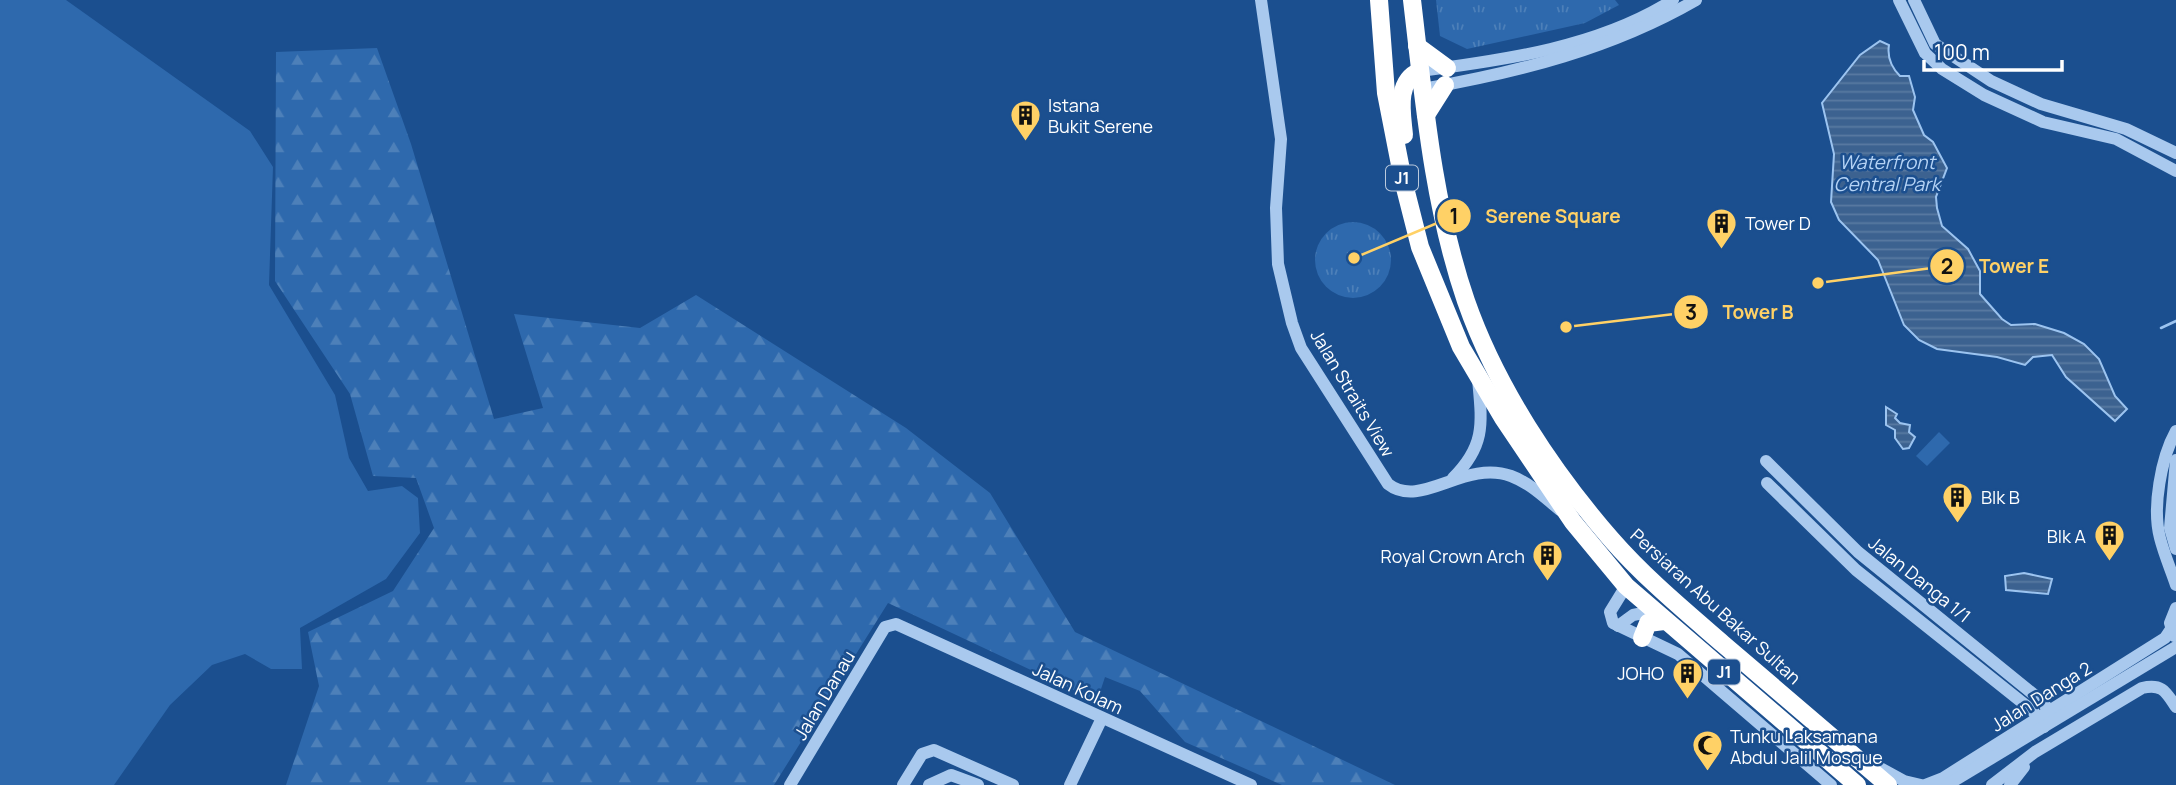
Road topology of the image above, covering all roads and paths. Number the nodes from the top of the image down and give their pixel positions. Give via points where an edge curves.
1 (1261, 0) edge
2 (1380, 0) edge
3 (1412, 0) edge
4 (1673, 0) edge
5 (1696, 0) edge
6 (1899, 0) edge
7 (1914, 0) edge
8 (1418, 46) junction
9 (1446, 76) junction
10 (1421, 80) junction
11 (1403, 86) junction
12 (1426, 115) junction
13 (2176, 153) edge
14 (2176, 172) edge
15 (1412, 215) junction
16 (1478, 375) junction
17 (2176, 431) edge
18 (2172, 447) edge
19 (2176, 460) edge
20 (1766, 461) dead end
21 (1452, 478) junction
22 (1768, 483) dead end
23 (1573, 522) junction
24 (2176, 549) edge
25 (2176, 585) edge
26 (1626, 586) junction
27 (2175, 607) edge
28 (1658, 616) junction
29 (889, 624) joint
30 (1618, 626) junction
31 (2174, 634) edge
32 (1642, 638) junction
33 (2176, 647) edge
34 (2176, 707) edge
35 (1102, 718) junction
36 (2047, 719) junction
37 (2023, 734) junction
38 (1846, 749) junction
39 (2035, 752) junction
40 (789, 785) edge
41 (903, 785) edge
42 (929, 785) edge
43 (978, 785) edge
44 (1013, 785) edge
45 (1070, 785) edge
46 (1251, 785) edge
47 (1831, 785) edge
48 (1857, 785) edge
49 (1888, 785) edge
50 (1923, 785) edge
51 (1947, 785) edge
52 (1992, 785) edge
53 (2010, 785) edge

1 - 21 street, Jalan Straits View via 1281,139 1278,264 1301,348 1388,484 1410,494
2 - 11 highway via 1390,64
2 - 15 highway, J1 via 1386,93
3 - 8 highway, Persiaran Abu Bakar Sultan / J1
4 - 9 street via 1629,23 1558,47
5 - 9 street via 1599,47 1560,59
6 - 14 street via 1925,53 1942,69 1984,95 2043,122 2116,139
7 - 13 street via 1935,44 1991,80 2041,104 2126,129
8 - 9 highway
8 - 10 highway, Persiaran Abu Bakar Sultan / J1
9 - 10 street
9 - 12 highway
10 - 11 highway
10 - 12 highway, Persiaran Abu Bakar Sultan / J1
11 - 15 highway
12 - 38 highway, Persiaran Abu Bakar Sultan / J1 via 1450,246 1465,299 1485,347 1541,446 1612,540 1685,611
15 - 16 highway, J1 via 1438,295
16 - 21 street via 1480,439
16 - 23 highway, J1
17 - 18 street
18 - 25 street via 2161,471 2158,528
19 - 24 street via 2170,528
20 - 36 street, Jalan Danga 1/1 via 1858,552 2043,702
21 - 23 street, Jalan Straits View via 1484,472 1510,475
22 - 36 street, Jalan Danga 1/1 via 1856,570
23 - 26 highway, J1
26 - 28 highway, J1
26 - 30 street via 1610,612
27 - 31 street
28 - 30 street via 1633,615
28 - 32 highway via 1648,622
28 - 48 highway, J1
29 - 35 street, Jalan Kolam
29 - 40 street, Jalan Danau
30 - 32 street
31 - 36 street, Jalan Danga 2
32 - 47 street via 1678,654
33 - 36 street, Jalan Danga 2
34 - 39 street via 2164,689 2142,688
35 - 45 street
35 - 46 street, Jalan Kolam
36 - 37 street, Jalan Danga 2
37 - 39 street
37 - 50 street, Jalan Danga 2
37 - 51 street, Jalan Danga 2
38 - 49 highway, Persiaran Abu Bakar Sultan / J1
38 - 50 street via 1904,781
39 - 52 street
39 - 53 street
41 - 44 street via 927,750
42 - 43 street via 951,775

